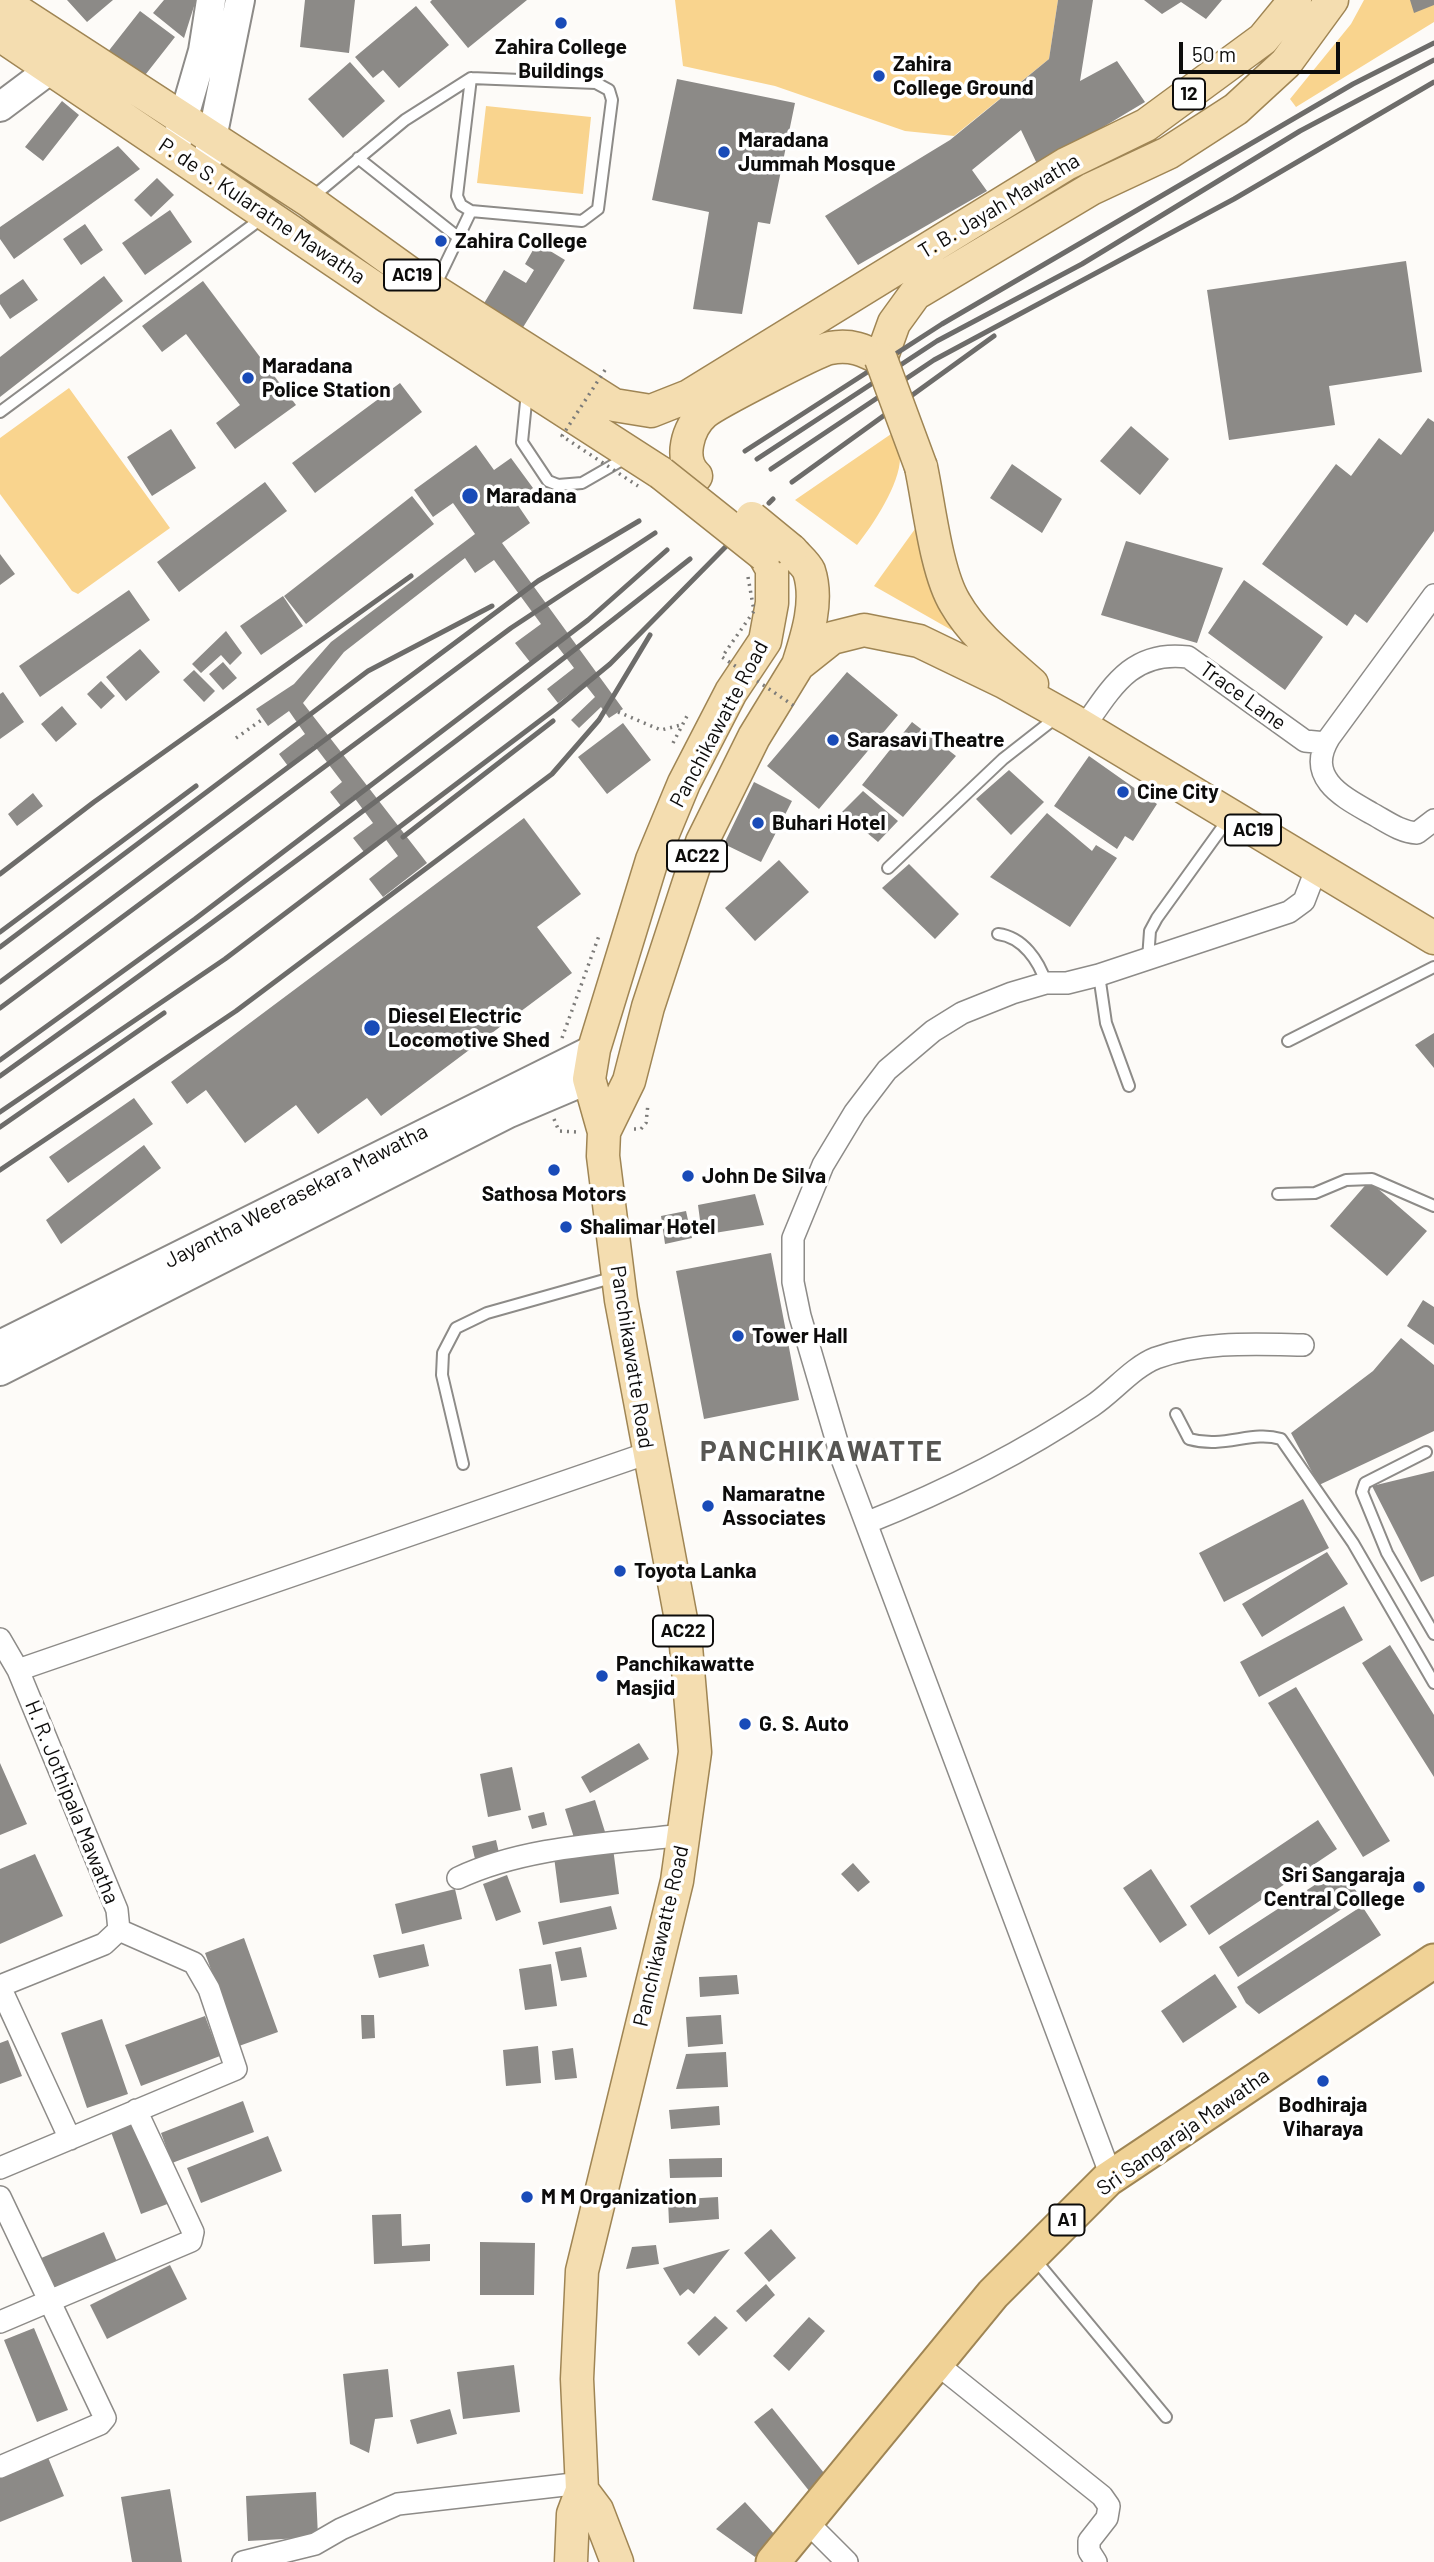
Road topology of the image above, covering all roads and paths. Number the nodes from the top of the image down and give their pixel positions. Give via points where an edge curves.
1 (0, 0) edge
2 (211, 0) edge
3 (240, 0) edge
4 (1295, 0) edge
5 (1332, 0) edge
6 (0, 36) edge
7 (52, 68) junction
8 (1212, 77) junction
9 (471, 78) junction
10 (0, 107) edge
11 (1236, 109) junction
12 (184, 118) junction
13 (214, 139) junction
14 (174, 150) junction
15 (358, 158) junction
16 (204, 172) junction
17 (308, 200) junction
18 (471, 211) junction
19 (267, 215) junction
20 (459, 238) junction
21 (433, 290) junction
22 (881, 359) junction
23 (605, 370) dead end
24 (527, 399) junction
25 (696, 405) junction
26 (0, 412) edge
27 (622, 461) junction
28 (653, 485) junction
29 (764, 563) junction
30 (1434, 595) edge
31 (798, 665) junction
32 (721, 666) dead end
33 (795, 698) dead end
34 (797, 708) dead end
35 (691, 709) dead end
36 (787, 709) dead end
37 (618, 712) dead end
38 (263, 719) dead end
39 (1072, 720) junction
40 (681, 725) junction
41 (236, 738) dead end
42 (1315, 742) junction
43 (670, 748) dead end
44 (1230, 816) junction
45 (1434, 820) edge
46 (1317, 867) junction
47 (888, 868) dead end
48 (603, 924) dead end
49 (998, 934) dead end
50 (1434, 938) edge
51 (1148, 960) junction
52 (1434, 967) edge
53 (1099, 975) junction
54 (1046, 983) junction
55 (1288, 1041) dead end
56 (553, 1044) dead end
57 (591, 1064) junction
58 (1129, 1086) dead end
59 (548, 1095) junction
60 (649, 1099) dead end
61 (604, 1132) junction
62 (1278, 1194) dead end
63 (1434, 1206) edge
64 (618, 1276) junction
65 (0, 1345) edge
66 (1303, 1345) dead end
67 (0, 1371) edge
68 (1176, 1414) dead end
69 (1426, 1452) dead end
70 (648, 1453) junction
71 (463, 1464) dead end
72 (866, 1522) junction
73 (1434, 1634) edge
74 (0, 1639) edge
75 (18, 1670) junction
76 (1434, 1683) edge
77 (683, 1835) junction
78 (458, 1878) dead end
79 (119, 1930) junction
80 (1434, 1961) edge
81 (0, 1987) edge
82 (136, 2110) junction
83 (70, 2138) junction
84 (0, 2168) edge
85 (1111, 2176) junction
86 (0, 2197) edge
87 (1032, 2255) junction
88 (49, 2300) junction
89 (0, 2322) edge
90 (937, 2364) junction
91 (1166, 2417) dead end
92 (0, 2467) edge
93 (582, 2487) junction
94 (807, 2522) junction
95 (243, 2562) edge
96 (571, 2562) edge
97 (617, 2562) edge
98 (773, 2562) edge
99 (847, 2562) edge
100 (1096, 2562) edge

1 - 12 main road, P. de S. Kularatne Mawatha / AC19
2 - 12 main road via 203,51
3 - 13 main road
4 - 8 main road, T. B. Jayah Mawatha / 12 via 1263,39
5 - 11 main road, T. B. Jayah Mawatha via 1286,63
6 - 7 main road, P. de S. Kularatne Mawatha / AC19
7 - 10 main road
7 - 14 main road, P. de S. Kularatne Mawatha / AC19
8 - 11 main road
8 - 25 main road, T. B. Jayah Mawatha / 12 via 1146,125 1066,164
9 - 15 lane via 405,120
9 - 18 lane via 457,196
9 - 18 lane via 596,83 609,90 612,100 598,209 590,217 582,221
11 - 22 main road, T. B. Jayah Mawatha via 1168,153 1091,189 915,294 894,323
12 - 13 main road, P. de S. Kularatne Mawatha / AC19
12 - 14 main road
13 - 16 main road
13 - 17 main road, P. de S. Kularatne Mawatha / AC19
14 - 16 main road, P. de S. Kularatne Mawatha / AC19
15 - 17 lane
15 - 20 lane
16 - 19 main road, P. de S. Kularatne Mawatha / AC19
17 - 21 main road, P. de S. Kularatne Mawatha / AC19
18 - 20 lane
19 - 24 main road, P. de S. Kularatne Mawatha / AC19
19 - 26 lane
20 - 21 lane
21 - 25 main road, P. de S. Kularatne Mawatha / AC19 via 614,405 651,411
22 - 25 main road via 857,346 828,348
22 - 39 main road, bridge via 921,467 954,601 984,643
23 - 28 path, bridge via 562,436
24 - 27 main road, P. de S. Kularatne Mawatha / AC19
24 - 27 path
24 - 27 lane via 524,449 548,481 582,483
25 - 29 main road, bridge via 687,437 688,465
27 - 28 main road, P. de S. Kularatne Mawatha / AC19
27 - 28 path
28 - 29 main road, P. de S. Kularatne Mawatha / AC19, bridge
29 - 31 main road, Panchikawatte Road / AC22 via 809,569 810,629
29 - 32 path via 757,612
29 - 34 path, bridge via 754,611 722,657
29 - 57 main road, Panchikawatte Road / AC22 via 772,569 765,640 713,726 652,860
30 - 42 street
31 - 39 main road, Panchikawatte Road / AC22 via 832,638 863,630 919,641
31 - 61 main road, Panchikawatte Road / AC22 via 754,737 702,842 629,1081
33 - 36 path
35 - 40 path
37 - 40 path via 661,730
38 - 41 path
39 - 42 street, Trace Lane via 1142,661 1165,654 1188,657
39 - 44 main road, AC19
39 - 47 lane via 1003,759
40 - 43 path
42 - 45 street via 1327,782 1337,794 1410,833 1424,830
44 - 46 main road, AC19
44 - 51 lane via 1157,918 1150,932
46 - 50 main road, AC19
46 - 51 street via 1304,901 1289,912
48 - 56 path via 561,1039
49 - 54 lane via 1008,935 1039,962
51 - 53 street
52 - 55 lane
53 - 54 street via 1067,984
53 - 58 lane via 1106,1023
54 - 72 street via 961,1013 887,1070 823,1165 793,1238 793,1282 800,1316 842,1459
57 - 59 main road, Jayantha Weerasekara Mawatha
57 - 61 main road, Panchikawatte Road / AC22
57 - 65 main road, Jayantha Weerasekara Mawatha
59 - 61 path via 559,1130
59 - 67 main road, Jayantha Weerasekara Mawatha
60 - 61 path via 641,1129
61 - 64 main road, Panchikawatte Road / AC22
62 - 63 lane via 1315,1193 1346,1180 1372,1180
64 - 70 main road, Panchikawatte Road / AC22
64 - 71 lane via 500,1309 456,1328 443,1353 442,1375
66 - 72 street via 1223,1343 1154,1359 1091,1406 958,1483
68 - 76 lane via 1189,1439 1209,1445 1267,1435 1280,1439 1353,1543
69 - 73 lane via 1365,1483 1362,1492 1387,1553
70 - 75 street
70 - 77 main road, Panchikawatte Road / AC22 via 687,1660 695,1752
72 - 85 street
74 - 75 street, H. R. Jothipala Mawatha
75 - 79 street, H. R. Jothipala Mawatha via 117,1910
77 - 78 street via 551,1851 476,1869
77 - 93 main road, Panchikawatte Road / AC22 via 677,1881 582,2272 577,2356
79 - 81 street, H. R. Jothipala Mawatha via 104,1944
79 - 82 street via 194,1964 209,1989 236,2069
80 - 85 highway, Sri Sangaraja Mawatha / A1
81 - 83 street
82 - 83 street
82 - 88 street via 193,2232 191,2241
83 - 84 street
85 - 87 highway, Sri Sangaraja Mawatha / A1
86 - 88 street
87 - 90 highway, Sri Sangaraja Mawatha / A1 via 993,2294
87 - 91 lane
88 - 89 street
88 - 92 street via 105,2418
90 - 94 highway, Sri Sangaraja Mawatha / A1
90 - 100 street via 1102,2496 1109,2506 1107,2518 1089,2540
93 - 95 street via 398,2504 315,2544
93 - 96 main road, Panchikawatte Road / AC22 via 573,2514
93 - 97 main road via 597,2510
94 - 98 highway, Sri Sangaraja Mawatha / A1
94 - 99 street

